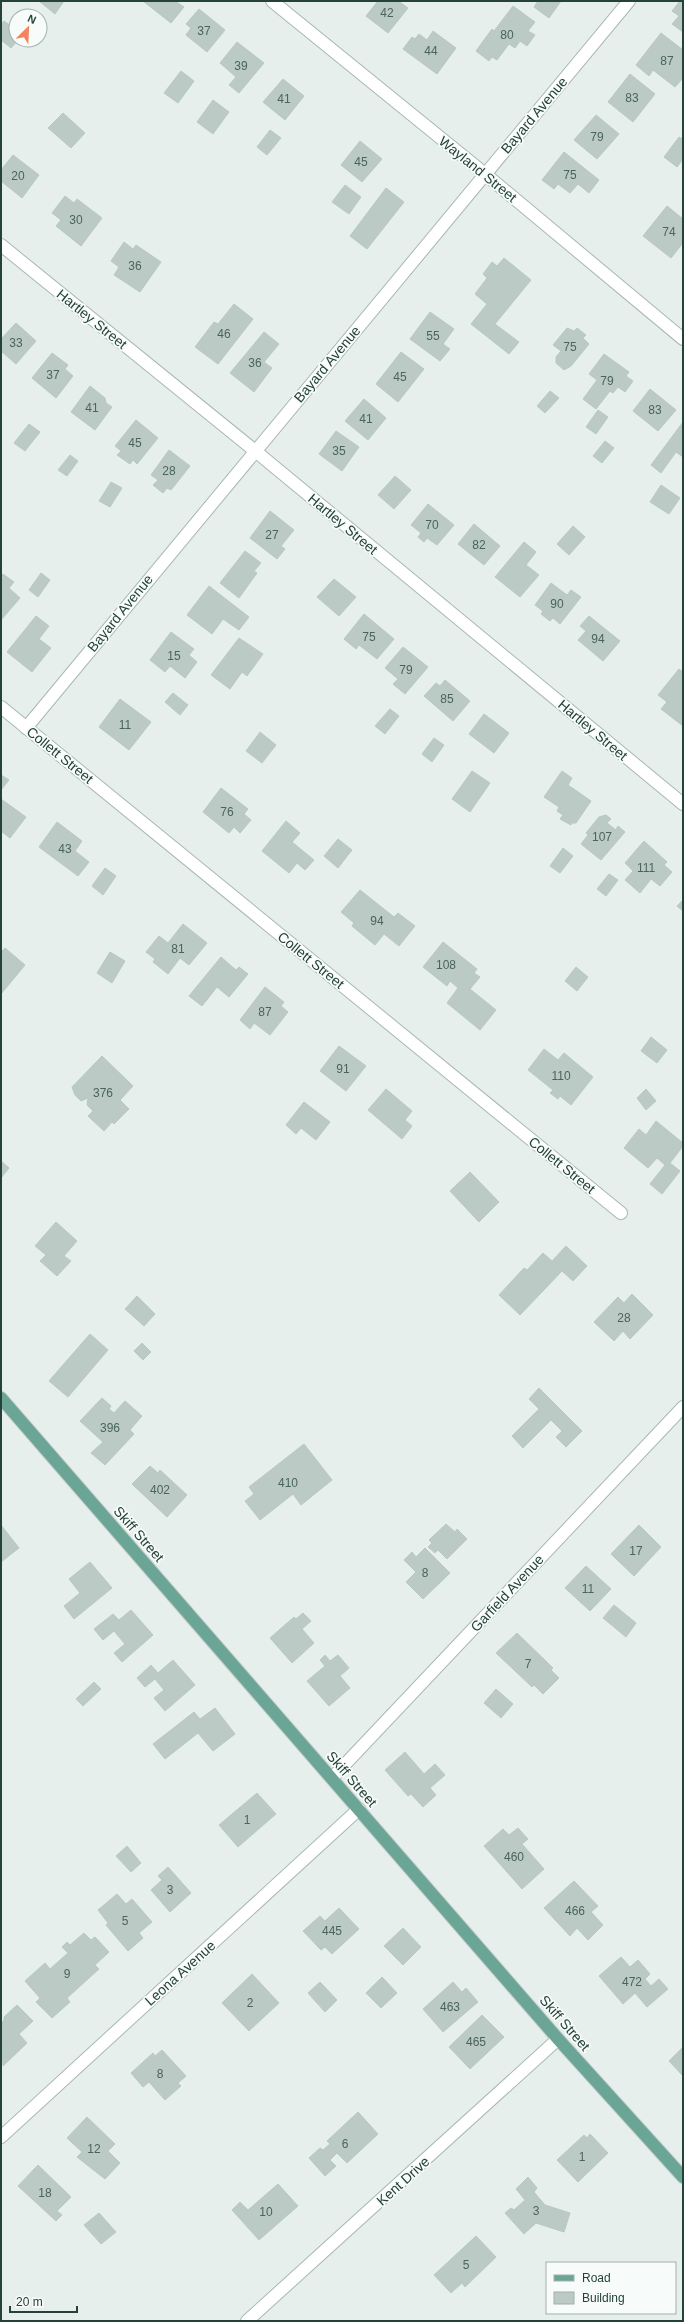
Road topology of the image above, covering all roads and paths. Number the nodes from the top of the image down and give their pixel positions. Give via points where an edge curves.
1 (272, 1) edge
2 (629, 1) edge
3 (485, 174) junction
4 (1, 245) edge
5 (683, 339) edge
6 (254, 450) junction
7 (1, 707) edge
8 (26, 728) junction
9 (683, 804) edge
10 (621, 1213) dead end
11 (1, 1398) edge
12 (683, 1407) edge
13 (332, 1778) junction
14 (359, 1809) junction
15 (558, 2039) junction
16 (1, 2137) edge
17 (683, 2177) edge
18 (247, 2321) edge

1 - 3 street, Wayland Street
2 - 3 street, Bayard Avenue
3 - 5 street, Wayland Street
3 - 6 street, Bayard Avenue
4 - 6 street, Hartley Street
6 - 8 street, Bayard Avenue
6 - 9 street, Hartley Street
7 - 8 street, Collett Street
8 - 10 street, Collett Street
11 - 13 main road, Skiff Street
12 - 13 street, Garfield Avenue
13 - 14 main road, Skiff Street
14 - 15 main road, Skiff Street
14 - 16 street, Leona Avenue
15 - 17 main road, Skiff Street
15 - 18 street, Kent Drive

